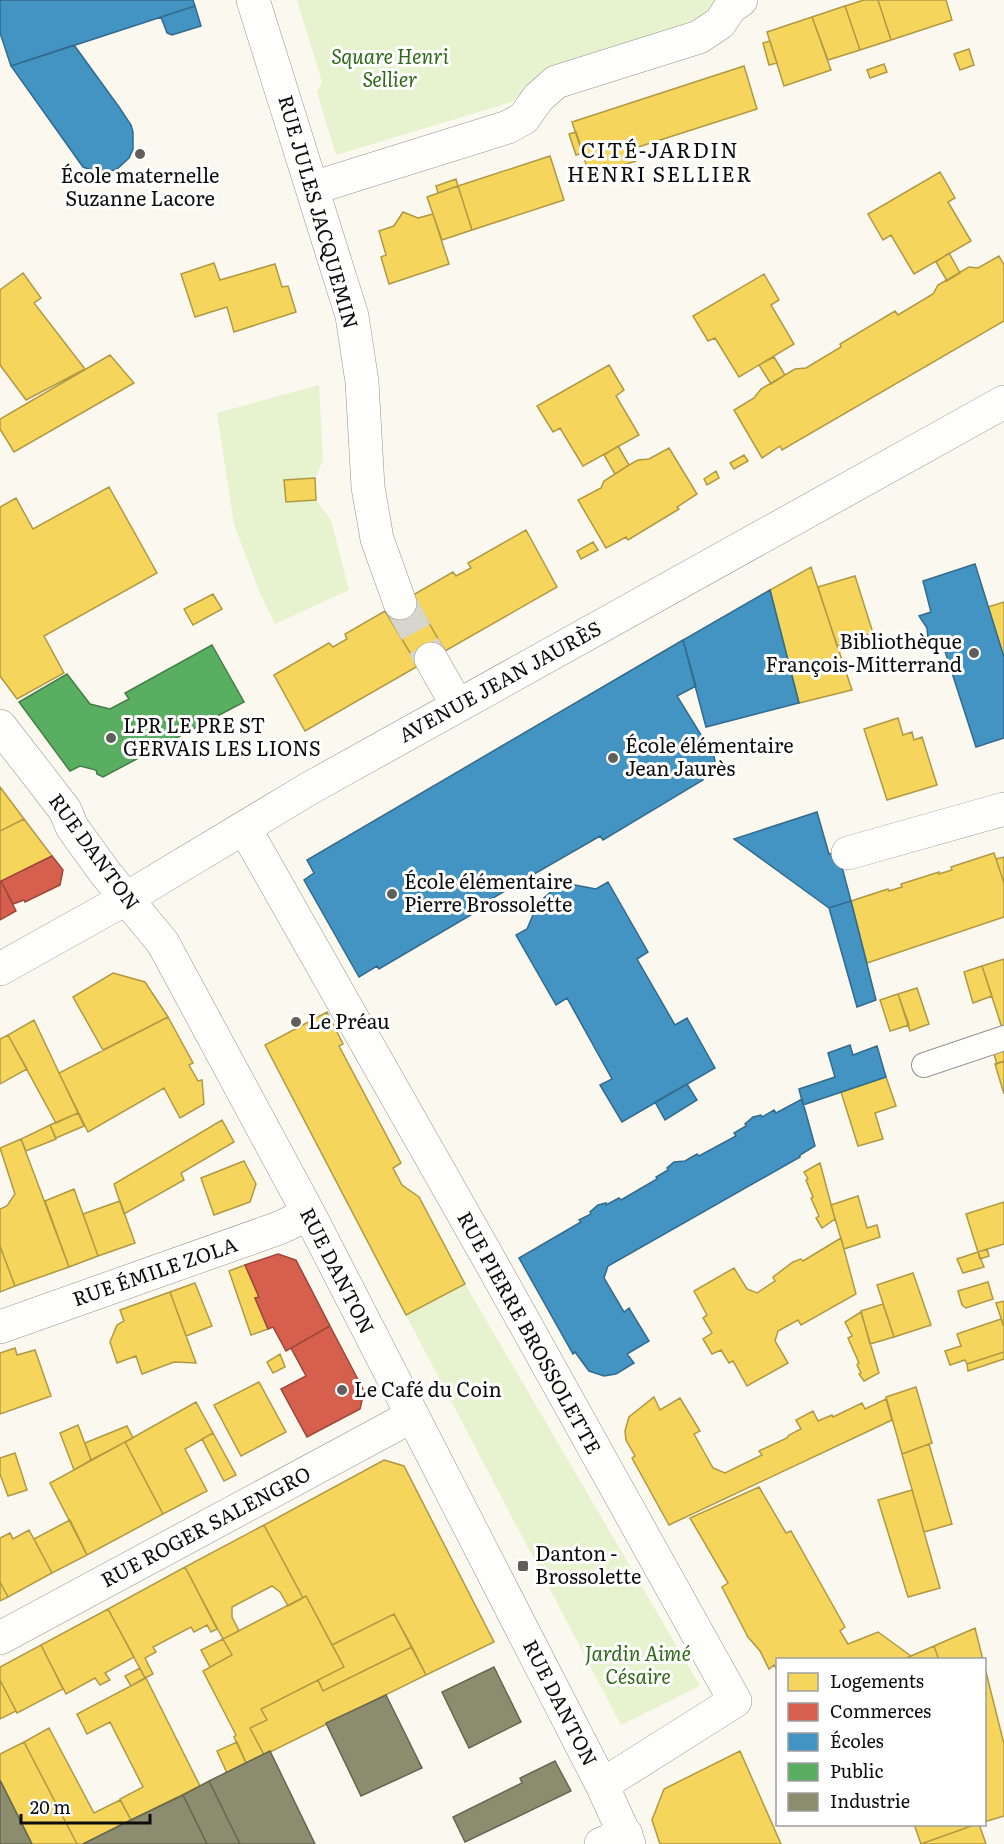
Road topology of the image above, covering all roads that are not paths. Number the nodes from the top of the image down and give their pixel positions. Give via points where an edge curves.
1 (253, 0) edge
2 (741, 0) edge
3 (313, 188) junction
4 (1004, 402) edge
5 (400, 603) tunnel mouth
6 (431, 659) tunnel mouth
7 (457, 705) junction
8 (0, 726) edge
9 (1004, 809) edge
10 (245, 829) junction
11 (848, 853) dead end
12 (127, 898) junction
13 (0, 969) edge
14 (1004, 1038) edge
15 (924, 1065) dead end
16 (309, 1214) junction
17 (0, 1327) edge
18 (412, 1416) junction
19 (0, 1638) edge
20 (602, 1785) junction
21 (619, 1841) edge

1 - 3 street, RUE JULES JACQUEMIN
2 - 3 street via 720,23 699,37 556,82 524,118 508,126
3 - 5 street, RUE JULES JACQUEMIN via 352,316 362,382 368,487 377,539
4 - 7 street, AVENUE JEAN JAURÈS
6 - 7 street
7 - 10 street, AVENUE JEAN JAURÈS
8 - 12 street, RUE DANTON
9 - 11 street
10 - 12 street, AVENUE JEAN JAURÈS
10 - 20 street, RUE PIERRE BROSSOLETTE via 735,1701
12 - 13 street, AVENUE JEAN JAURÈS
12 - 16 street, RUE DANTON via 163,944
14 - 15 lane
16 - 17 street, RUE ÉMILE ZOLA
16 - 18 street, RUE DANTON
18 - 19 street, RUE ROGER SALENGRO
18 - 20 street, RUE DANTON
20 - 21 street, RUE DANTON

